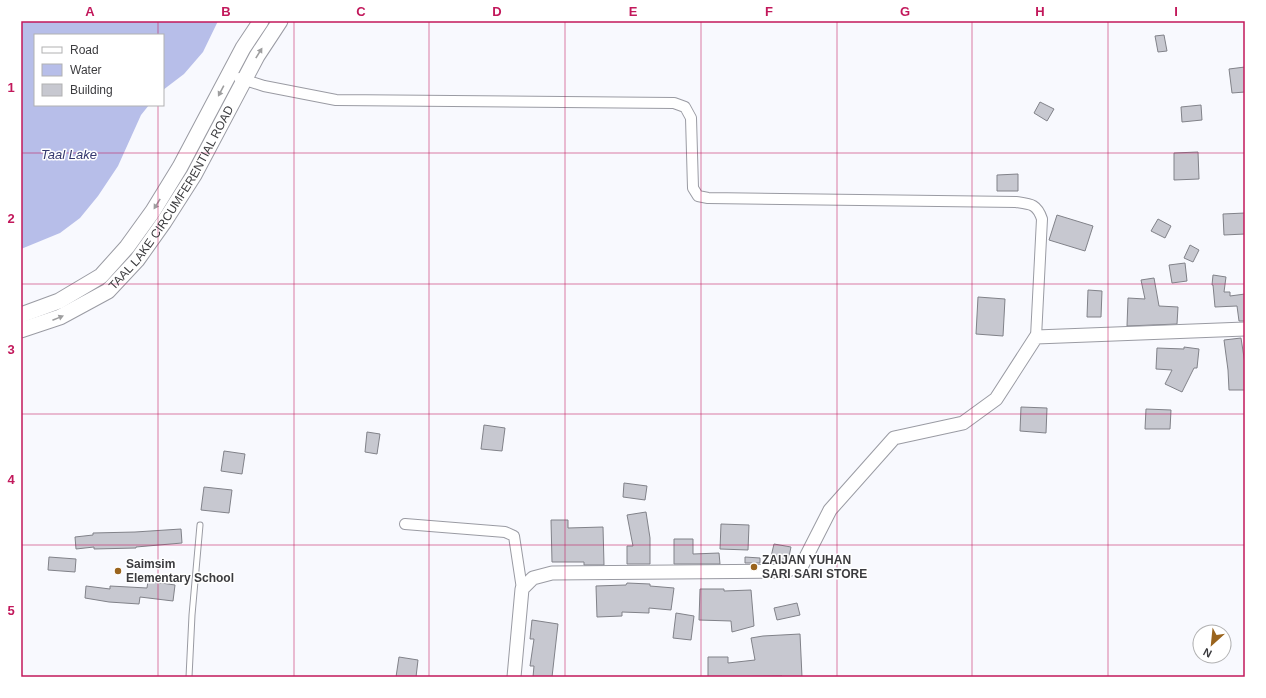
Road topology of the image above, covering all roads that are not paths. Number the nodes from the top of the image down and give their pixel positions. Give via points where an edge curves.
1 (261, 21) edge
2 (280, 21) edge
3 (230, 74) junction
4 (244, 81) junction
5 (21, 315) edge
6 (1245, 329) edge
7 (21, 330) edge
8 (1036, 337) junction
9 (405, 524) dead end
10 (200, 525) dead end
11 (522, 589) junction
12 (189, 677) edge
13 (514, 677) edge

1 - 3 main road, TAAL LAKE CIRCUMFERENTIAL ROAD
4 -> 2 main road, TAAL LAKE CIRCUMFERENTIAL ROAD
3 - 4 street
3 -> 5 main road, TAAL LAKE CIRCUMFERENTIAL ROAD via 180,167 127,247 101,276 60,301
7 -> 4 main road, TAAL LAKE CIRCUMFERENTIAL ROAD via 60,317 108,291 136,260 194,175
4 - 8 street via 336,100 674,103 685,107 691,118 693,188 698,196 1031,204 1039,210 1042,219
6 - 8 street
8 - 11 street via 996,399 963,423 894,438 830,510 802,565 785,571 552,573 533,578
9 - 11 street via 505,532 514,536
10 - 12 lane
11 - 13 street

